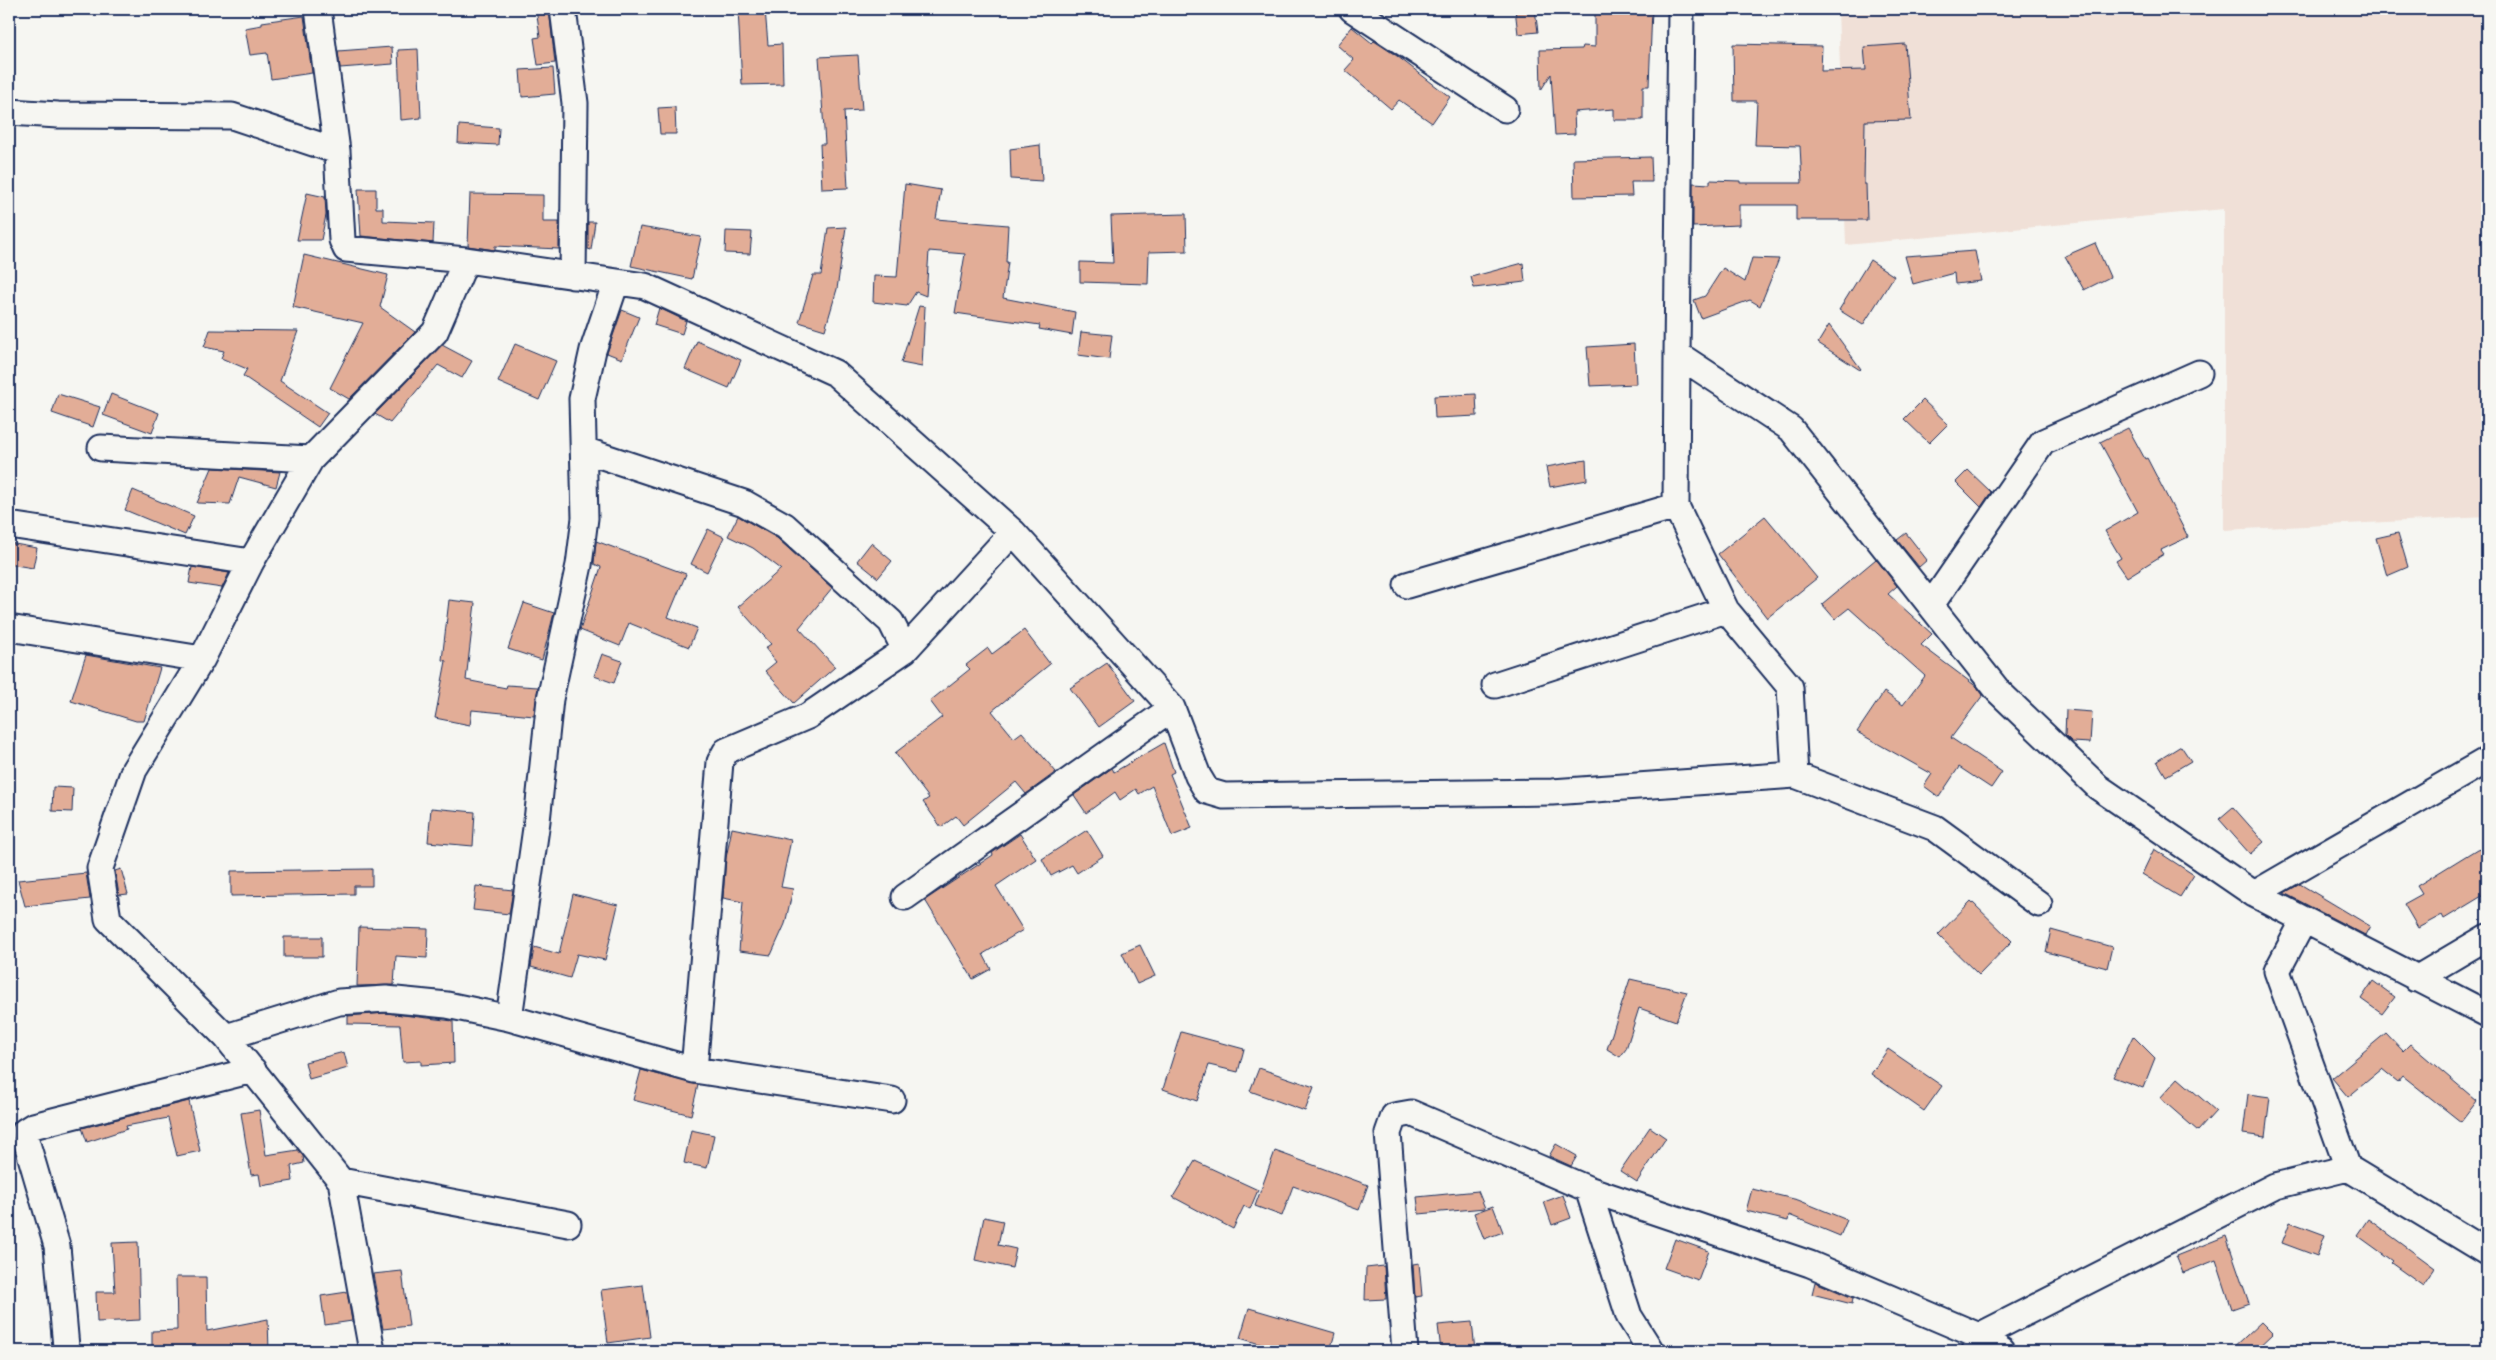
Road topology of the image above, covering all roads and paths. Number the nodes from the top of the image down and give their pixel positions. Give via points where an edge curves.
1 (318, 9) edge
2 (563, 9) edge
3 (1352, 9) edge
4 (1681, 9) edge
5 (1372, 16) edge
6 (1505, 109) dead end
7 (9, 112) edge
8 (338, 150) junction
9 (466, 260) junction
10 (573, 276) junction
11 (616, 282) junction
12 (1676, 354) junction
13 (2199, 373) dead end
14 (101, 448) dead end
15 (584, 450) junction
16 (311, 459) junction
17 (1676, 506) junction
18 (9, 525) edge
19 (1013, 532) junction
20 (251, 562) junction
21 (1407, 585) dead end
22 (1931, 605) junction
23 (1726, 610) junction
24 (9, 628) edge
25 (905, 650) junction
26 (202, 659) junction
27 (1496, 684) dead end
28 (1172, 708) junction
29 (2487, 760) edge
30 (1795, 775) junction
31 (2254, 894) junction
32 (905, 896) dead end
33 (2040, 904) dead end
34 (2304, 920) junction
35 (2487, 937) edge
36 (2416, 980) junction
37 (2487, 1014) edge
38 (509, 1018) junction
39 (226, 1037) junction
40 (253, 1070) junction
41 (694, 1070) junction
42 (892, 1100) dead end
43 (2348, 1168) junction
44 (341, 1181) junction
45 (1588, 1189) junction
46 (568, 1224) dead end
47 (2487, 1252) edge
48 (1977, 1343) edge
49 (66, 1347) dead end
50 (372, 1351) edge
51 (1405, 1351) edge
52 (1651, 1351) edge
53 (2002, 1351) edge

1 - 8 street
2 - 10 street via 575,103
3 - 5 street
4 - 12 street
5 - 6 street
7 - 8 street via 232,116
8 - 9 street via 342,240 346,248
9 - 10 street
9 - 16 street via 435,332
10 - 11 street
11 - 15 street via 593,350 582,399
11 - 19 street via 645,286 836,373
12 - 17 street
12 - 22 street via 1791,429
13 - 22 street via 2043,442
14 - 16 street
15 - 25 street via 744,502 785,526 891,622
15 - 38 street via 586,518 550,698 537,821
16 - 20 street
17 - 21 street
17 - 23 street
18 - 20 street
19 - 25 street
19 - 28 street
20 - 26 street
22 - 31 street via 1999,692 2098,787
23 - 27 street
23 - 30 street via 1790,687
24 - 26 street
25 - 41 street via 808,716 726,751 720,762
26 - 39 street via 134,770 100,868 108,919
28 - 30 street via 1198,776 1207,791 1224,796 1552,792
28 - 32 street
29 - 31 street
30 - 33 street via 1935,828
31 - 34 street
34 - 36 street
34 - 43 street via 2277,971
35 - 36 street
36 - 37 street
38 - 39 street via 447,1005 386,999 339,1002
38 - 41 street
39 - 40 street
40 - 44 street
40 - 49 street via 33,1126 25,1131 57,1246
41 - 42 street
43 - 47 street
43 - 48 street via 2275,1186
44 - 46 street
44 - 50 street
45 - 48 street via 1810,1264
45 - 51 street via 1411,1113 1394,1116 1388,1133
45 - 52 street via 1629,1316
48 - 53 street

